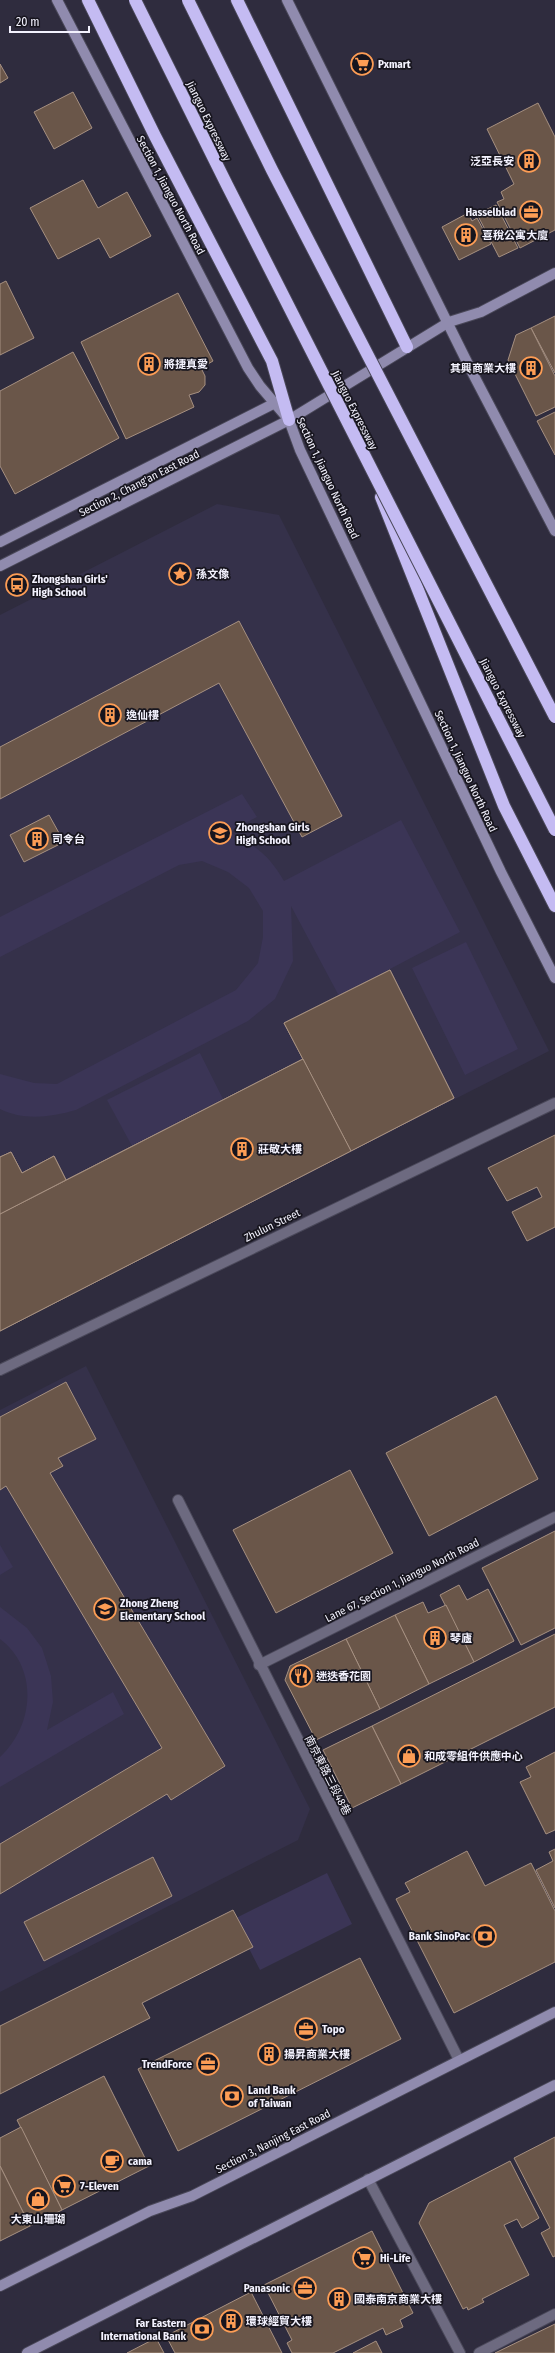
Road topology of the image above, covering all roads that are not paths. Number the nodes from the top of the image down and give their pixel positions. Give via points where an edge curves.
1 (57, 0) edge
2 (88, 0) edge
3 (135, 0) edge
4 (188, 0) edge
5 (237, 0) edge
6 (287, 0) edge
7 (555, 273) edge
8 (449, 322) junction
9 (407, 347) junction
10 (279, 401) junction
11 (289, 420) junction
12 (364, 455) junction
13 (555, 531) edge
14 (0, 542) edge
15 (0, 566) edge
16 (555, 717) edge
17 (555, 830) edge
18 (555, 906) edge
19 (555, 978) edge
20 (555, 1103) edge
21 (0, 1370) edge
22 (178, 1500) dead end
23 (555, 1517) edge
24 (259, 1665) junction
25 (555, 2012) edge
26 (459, 2060) junction
27 (555, 2085) edge
28 (368, 2179) junction
29 (0, 2286) edge
30 (555, 2314) edge
31 (27, 2353) edge
32 (460, 2353) edge
33 (479, 2353) edge

1 - 10 street, Section 1, Jianguo North Road via 248,368 260,386
2 - 10 highway via 155,136 272,361
3 - 12 highway, Jianguo Expressway, bridge
4 - 16 highway, bridge via 272,170
5 - 9 highway
6 - 8 street
7 - 8 street, Section 2, Chang'an East Road via 481,312
8 - 9 street, Section 2, Chang'an East Road
8 - 13 street via 472,372
9 - 11 street, Section 2, Chang'an East Road
10 - 11 highway
10 - 14 street, Section 2, Chang'an East Road
11 - 15 street, Section 2, Chang'an East Road
11 - 19 street, Section 1, Jianguo North Road via 316,485 501,872
12 - 17 highway, Jianguo Expressway, bridge
12 - 18 highway, bridge via 504,806
20 - 21 street, Zhulun Street
22 - 24 street, 南京東路三段48巷
23 - 24 street, Lane 67, Section 1, Jianguo North Road
24 - 26 street, 南京東路三段48巷
25 - 26 street, Section 3, Nanjing East Road
26 - 29 street, Section 3, Nanjing East Road via 192,2196 150,2211
27 - 28 street
28 - 31 street
28 - 32 street
30 - 33 street

